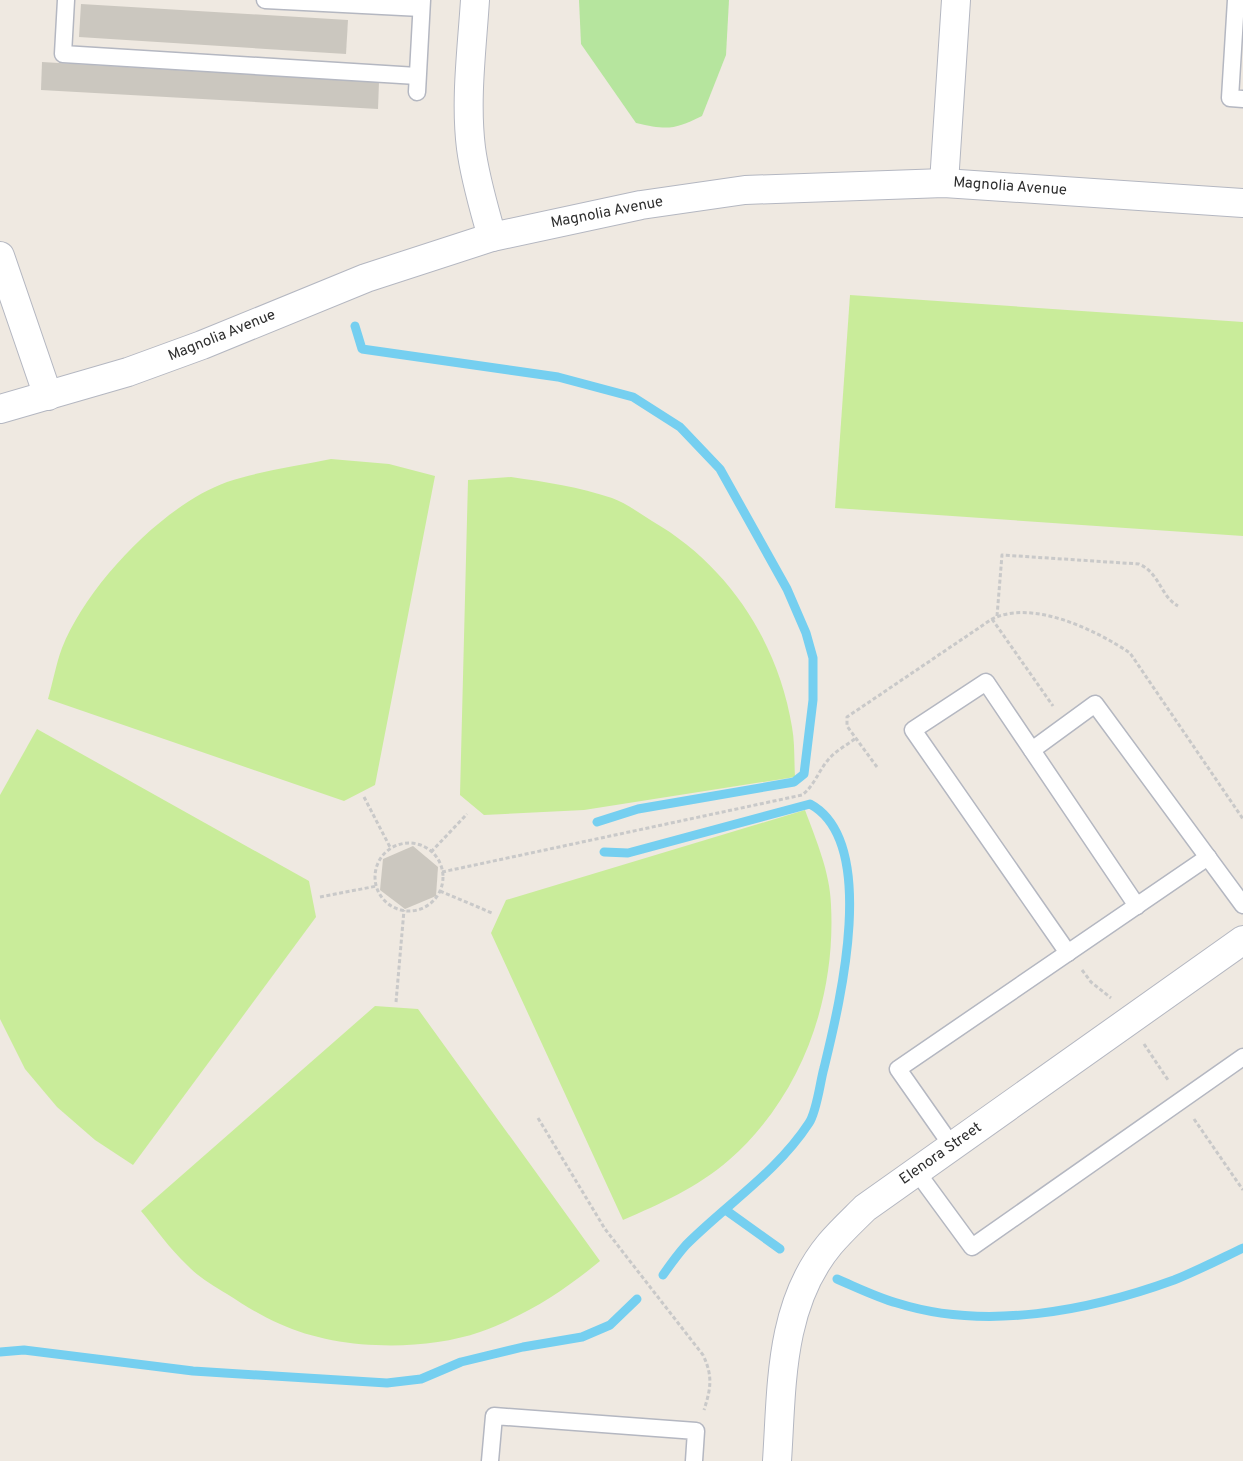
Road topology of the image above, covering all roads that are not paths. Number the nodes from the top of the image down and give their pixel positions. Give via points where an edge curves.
1 (66, 0) edge
2 (264, 0) edge
3 (475, 0) edge
4 (956, 0) edge
5 (1236, 0) edge
6 (422, 4) edge
7 (1243, 99) edge
8 (944, 183) junction
9 (1243, 204) edge
10 (492, 237) junction
11 (0, 256) edge
12 (48, 396) junction
13 (0, 409) edge
14 (1032, 750) junction
15 (1208, 857) junction
16 (1243, 905) edge
17 (1137, 906) junction
18 (1243, 940) edge
19 (1068, 953) junction
20 (1243, 1057) edge
21 (952, 1146) junction
22 (917, 1172) junction
23 (490, 1461) edge
24 (694, 1461) edge
25 (777, 1461) edge

1 - 6 lane via 63,54 417,84
2 - 6 lane
3 - 10 street via 469,111 471,147
4 - 8 street
5 - 7 lane via 1230,98
8 - 9 street, Magnolia Avenue
8 - 10 street, Magnolia Avenue via 745,190 641,205
10 - 12 street, Magnolia Avenue via 366,278 128,372
11 - 12 street
12 - 13 street, Magnolia Avenue
14 - 15 lane via 1095,704
14 - 17 lane
14 - 19 lane via 986,682 913,730
15 - 16 lane
15 - 17 lane
17 - 19 lane
18 - 21 street, Elenora Street
19 - 21 lane via 898,1069
20 - 22 lane via 972,1247
21 - 22 street, Elenora Street
22 - 25 street, Elenora Street via 865,1208 830,1244 811,1273 793,1311 784,1354
23 - 24 lane via 494,1416 696,1431

